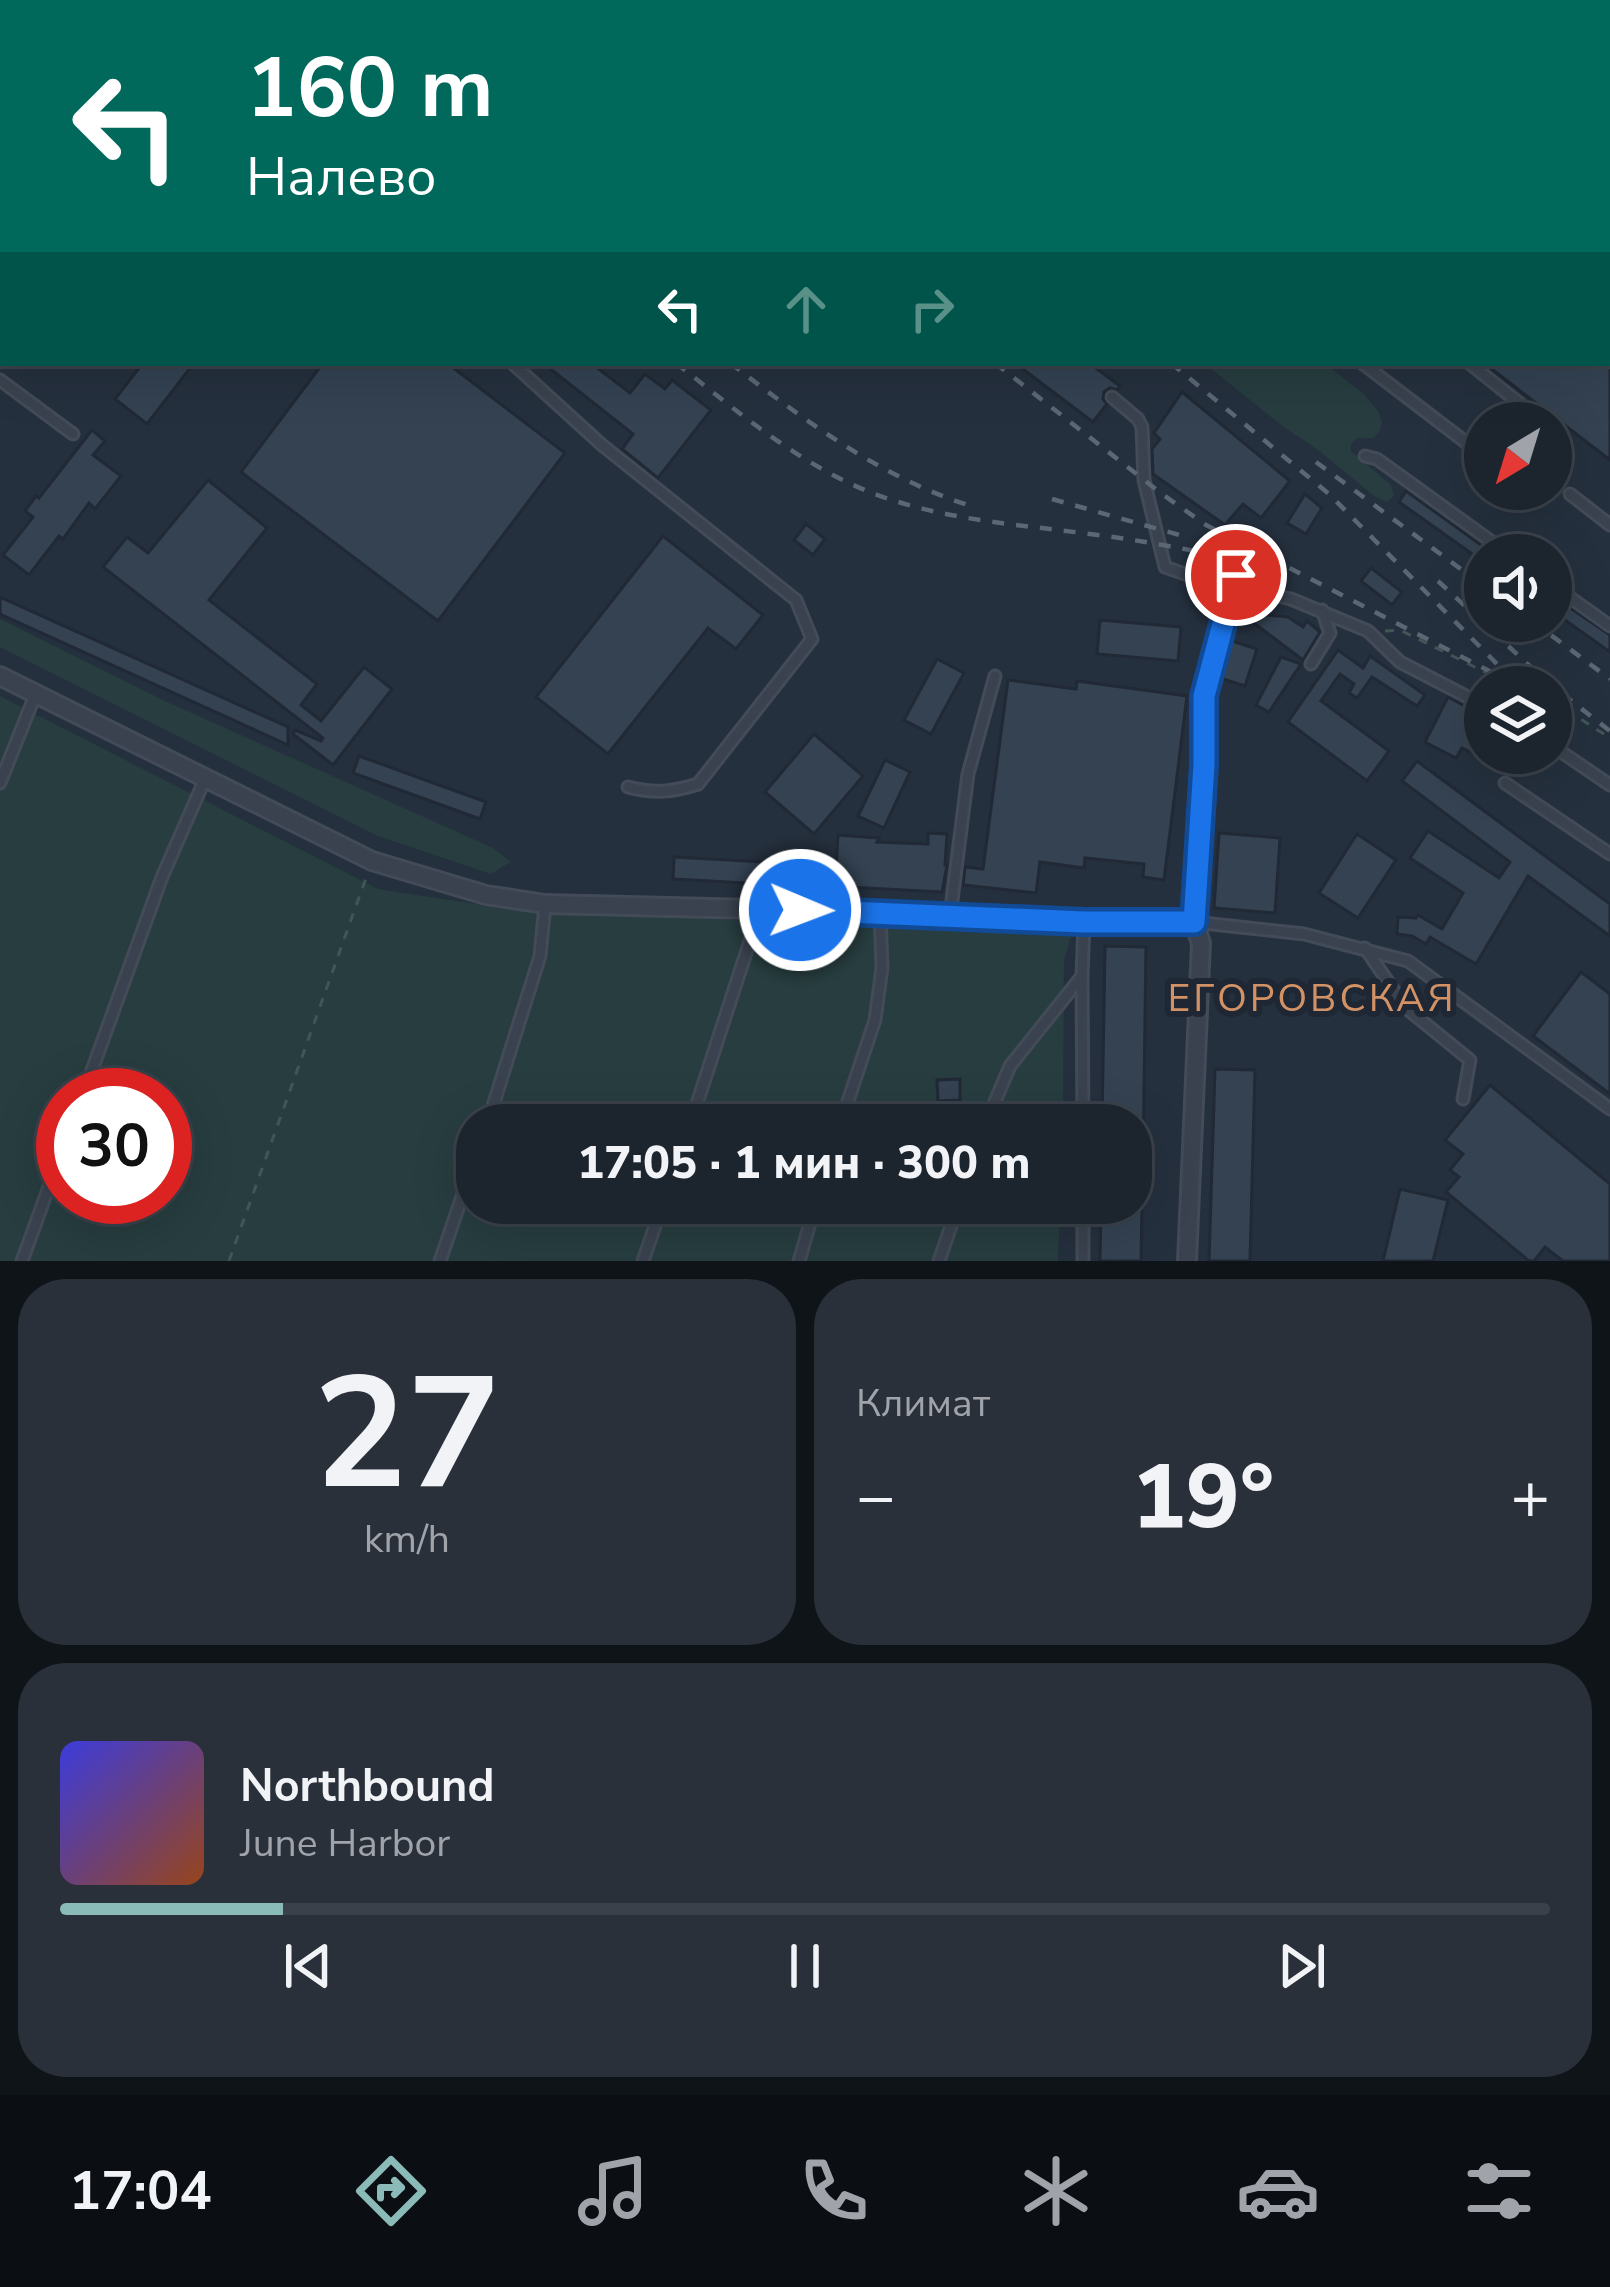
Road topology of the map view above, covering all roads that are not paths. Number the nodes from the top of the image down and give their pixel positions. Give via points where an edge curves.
1 (515, 366) edge
2 (1366, 366) edge
3 (1473, 366) edge
4 (0, 380) edge
5 (1112, 397) dead end
6 (1518, 402) edge
7 (74, 434) dead end
8 (1464, 441) edge
9 (1365, 456) dead end
10 (1572, 496) edge
11 (1610, 525) edge
12 (1481, 534) edge
13 (1213, 584) dead end
14 (1572, 599) edge
15 (1322, 610) junction
16 (1610, 626) edge
17 (1311, 664) dead end
18 (0, 676) edge
19 (995, 676) dead end
20 (35, 693) junction
21 (1464, 695) edge
22 (1572, 759) edge
23 (205, 779) junction
24 (0, 783) edge
25 (1505, 784) dead end
26 (1610, 785) edge
27 (628, 787) dead end
28 (1610, 854) edge
29 (544, 904) junction
30 (760, 910) junction
31 (880, 912) junction
32 (950, 916) junction
33 (1084, 922) junction
34 (1194, 922) junction
35 (1365, 948) junction
36 (1082, 976) junction
37 (93, 1068) edge
38 (1463, 1099) dead end
39 (494, 1104) edge
40 (697, 1104) edge
41 (847, 1104) edge
42 (994, 1104) edge
43 (1083, 1104) edge
44 (1610, 1109) edge
45 (456, 1214) edge
46 (36, 1222) edge
47 (656, 1224) edge
48 (810, 1224) edge
49 (952, 1224) edge
50 (1083, 1224) edge
51 (22, 1261) edge
52 (440, 1261) edge
53 (643, 1261) edge
54 (799, 1261) edge
55 (940, 1261) edge
56 (1083, 1261) edge
57 (1187, 1261) edge

1 - 27 lane via 796,600 812,639 698,784 671,793
2 - 8 lane
3 - 6 lane
4 - 7 lane
5 - 13 lane via 1142,427 1144,480 1166,567
9 - 12 lane
10 - 11 lane
14 - 16 lane
15 - 17 lane via 1330,633
15 - 21 lane
15 - 34 lane via 1234,581 1204,696
18 - 20 street
19 - 32 lane via 968,774
20 - 23 street
20 - 24 lane
22 - 26 lane
23 - 29 street via 372,861
23 - 37 lane
25 - 28 lane
29 - 30 street
29 - 39 lane via 540,956
30 - 31 street
30 - 40 lane
31 - 32 street
31 - 41 lane via 875,1020
32 - 33 street
33 - 34 street
33 - 36 lane
34 - 35 lane
34 - 57 street via 1201,943
35 - 38 lane via 1406,1008 1470,1060
35 - 44 lane via 1408,961
36 - 42 lane via 1010,1066
36 - 43 lane
45 - 52 lane
46 - 51 lane
47 - 53 lane
48 - 54 lane
49 - 55 lane
50 - 56 lane

